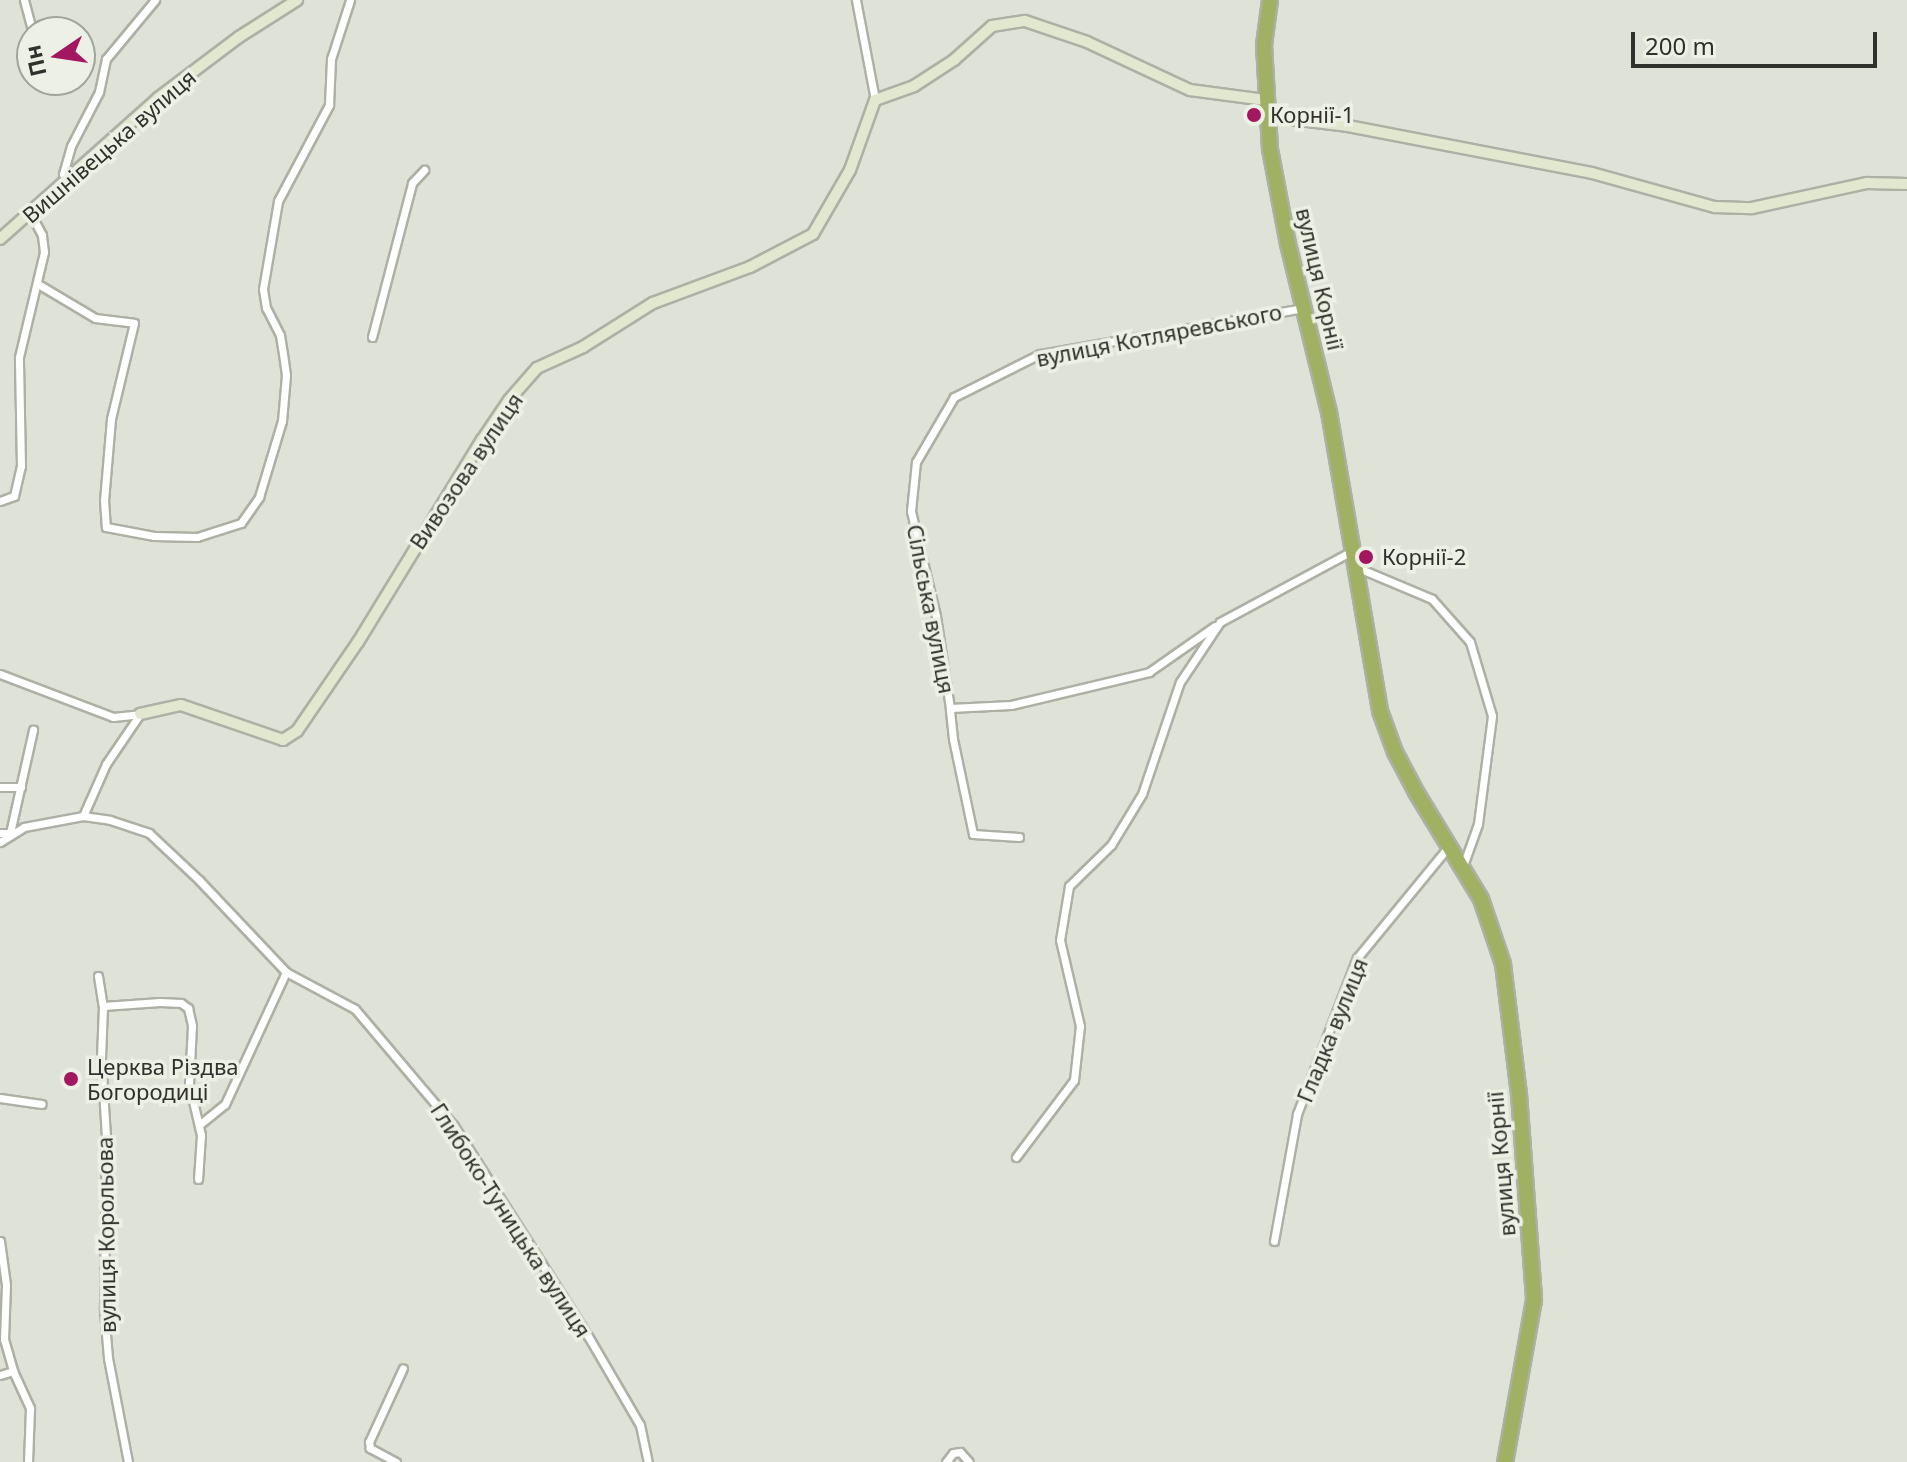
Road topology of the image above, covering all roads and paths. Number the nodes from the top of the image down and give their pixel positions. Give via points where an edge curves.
1 (155, 0) edge
2 (297, 0) edge
3 (350, 0) edge
4 (856, 0) edge
5 (1270, 0) edge
6 (875, 100) junction
7 (1265, 100) junction
8 (1266, 116) junction
9 (424, 170) dead end
10 (67, 181) junction
11 (1907, 184) edge
12 (31, 214) junction
13 (0, 239) edge
14 (38, 284) junction
15 (1303, 308) junction
16 (372, 337) dead end
17 (916, 462) joint
18 (0, 501) edge
19 (1352, 551) junction
20 (1355, 566) junction
21 (1220, 622) junction
22 (0, 674) edge
23 (950, 708) junction
24 (140, 714) junction
25 (33, 730) dead end
26 (0, 787) edge
27 (21, 787) junction
28 (83, 816) junction
29 (0, 833) edge
30 (10, 833) junction
31 (1019, 837) dead end
32 (0, 842) edge
33 (1449, 846) junction
34 (1462, 868) junction
35 (286, 972) junction
36 (98, 976) dead end
37 (103, 1006) junction
38 (0, 1098) edge
39 (42, 1104) dead end
40 (199, 1125) junction
41 (1016, 1157) dead end
42 (198, 1179) dead end
43 (0, 1241) edge
44 (1274, 1241) dead end
45 (403, 1368) dead end
46 (13, 1371) junction
47 (0, 1375) edge
48 (28, 1462) edge
49 (128, 1462) edge
50 (396, 1462) edge
51 (648, 1462) edge
52 (946, 1462) edge
53 (969, 1462) edge
54 (1505, 1462) edge

1 - 10 street via 106,59 99,92 71,146 63,174
2 - 10 street, Вишнівецька вулиця via 158,98
3 - 14 street via 331,59 329,105 278,201 263,289 280,335 286,375 282,421 271,463 246,518 227,530 197,537 106,527 111,419 134,323 95,318
4 - 6 street
5 - 7 highway, вулиця Корнії
6 - 7 street via 914,86 992,26 1025,21 1087,42 1190,90
6 - 24 street, Вивозова вулиця via 850,170 813,234 750,267 653,303 583,347 537,368 509,400 297,731 283,740 181,705
7 - 8 highway, вулиця Корнії
8 - 11 street via 1348,126 1592,173 1715,207 1752,208 1867,183
8 - 15 highway, вулиця Корнії
9 - 16 street via 412,183
10 - 12 street, Вишнівецька вулиця
12 - 13 street, Вишнівецька вулиця
12 - 14 street via 44,252
14 - 18 street via 19,357 21,466 14,496
15 - 17 street, вулиця Котляревського via 1040,354 954,397
15 - 19 highway, вулиця Корнії via 1329,412
17 - 23 street, Сільська вулиця via 911,511 936,616
19 - 20 highway, вулиця Корнії
19 - 21 street, Сільська вулиця
20 - 33 highway, вулиця Корнії via 1380,711 1395,752
20 - 34 street via 1432,599 1470,642 1492,716 1478,824
21 - 23 street, Сільська вулиця via 1149,672 1011,705
21 - 41 street, Сільська вулиця via 1180,682 1142,794 1111,845 1069,886 1060,940 1080,1026 1074,1080
22 - 24 street, Вивозова вулиця via 113,717
23 - 31 street, Сільська вулиця via 973,834
24 - 28 street via 106,764
25 - 27 street
26 - 27 street
27 - 30 street
28 - 30 street
28 - 35 street, Глибоко-Туницька вулиця via 149,833
29 - 30 street
30 - 32 street
33 - 34 highway, вулиця Корнії
33 - 44 street, Гладка вулиця via 1357,958 1297,1114
34 - 54 highway, вулиця Корнії via 1494,929 1503,964 1531,1253 1531,1328
35 - 40 street via 225,1104
35 - 51 street, Глибоко-Туницька вулиця via 355,1009 454,1126 640,1425
36 - 37 street, вулиця Корольова
37 - 40 street via 160,1002 188,1008 189,1084
37 - 49 street, вулиця Корольова via 104,1311
38 - 39 street
40 - 42 street
43 - 46 street via 6,1285 4,1339
45 - 50 street via 369,1442 370,1448
46 - 47 street
46 - 48 street via 30,1408
52 - 53 street via 960,1452

